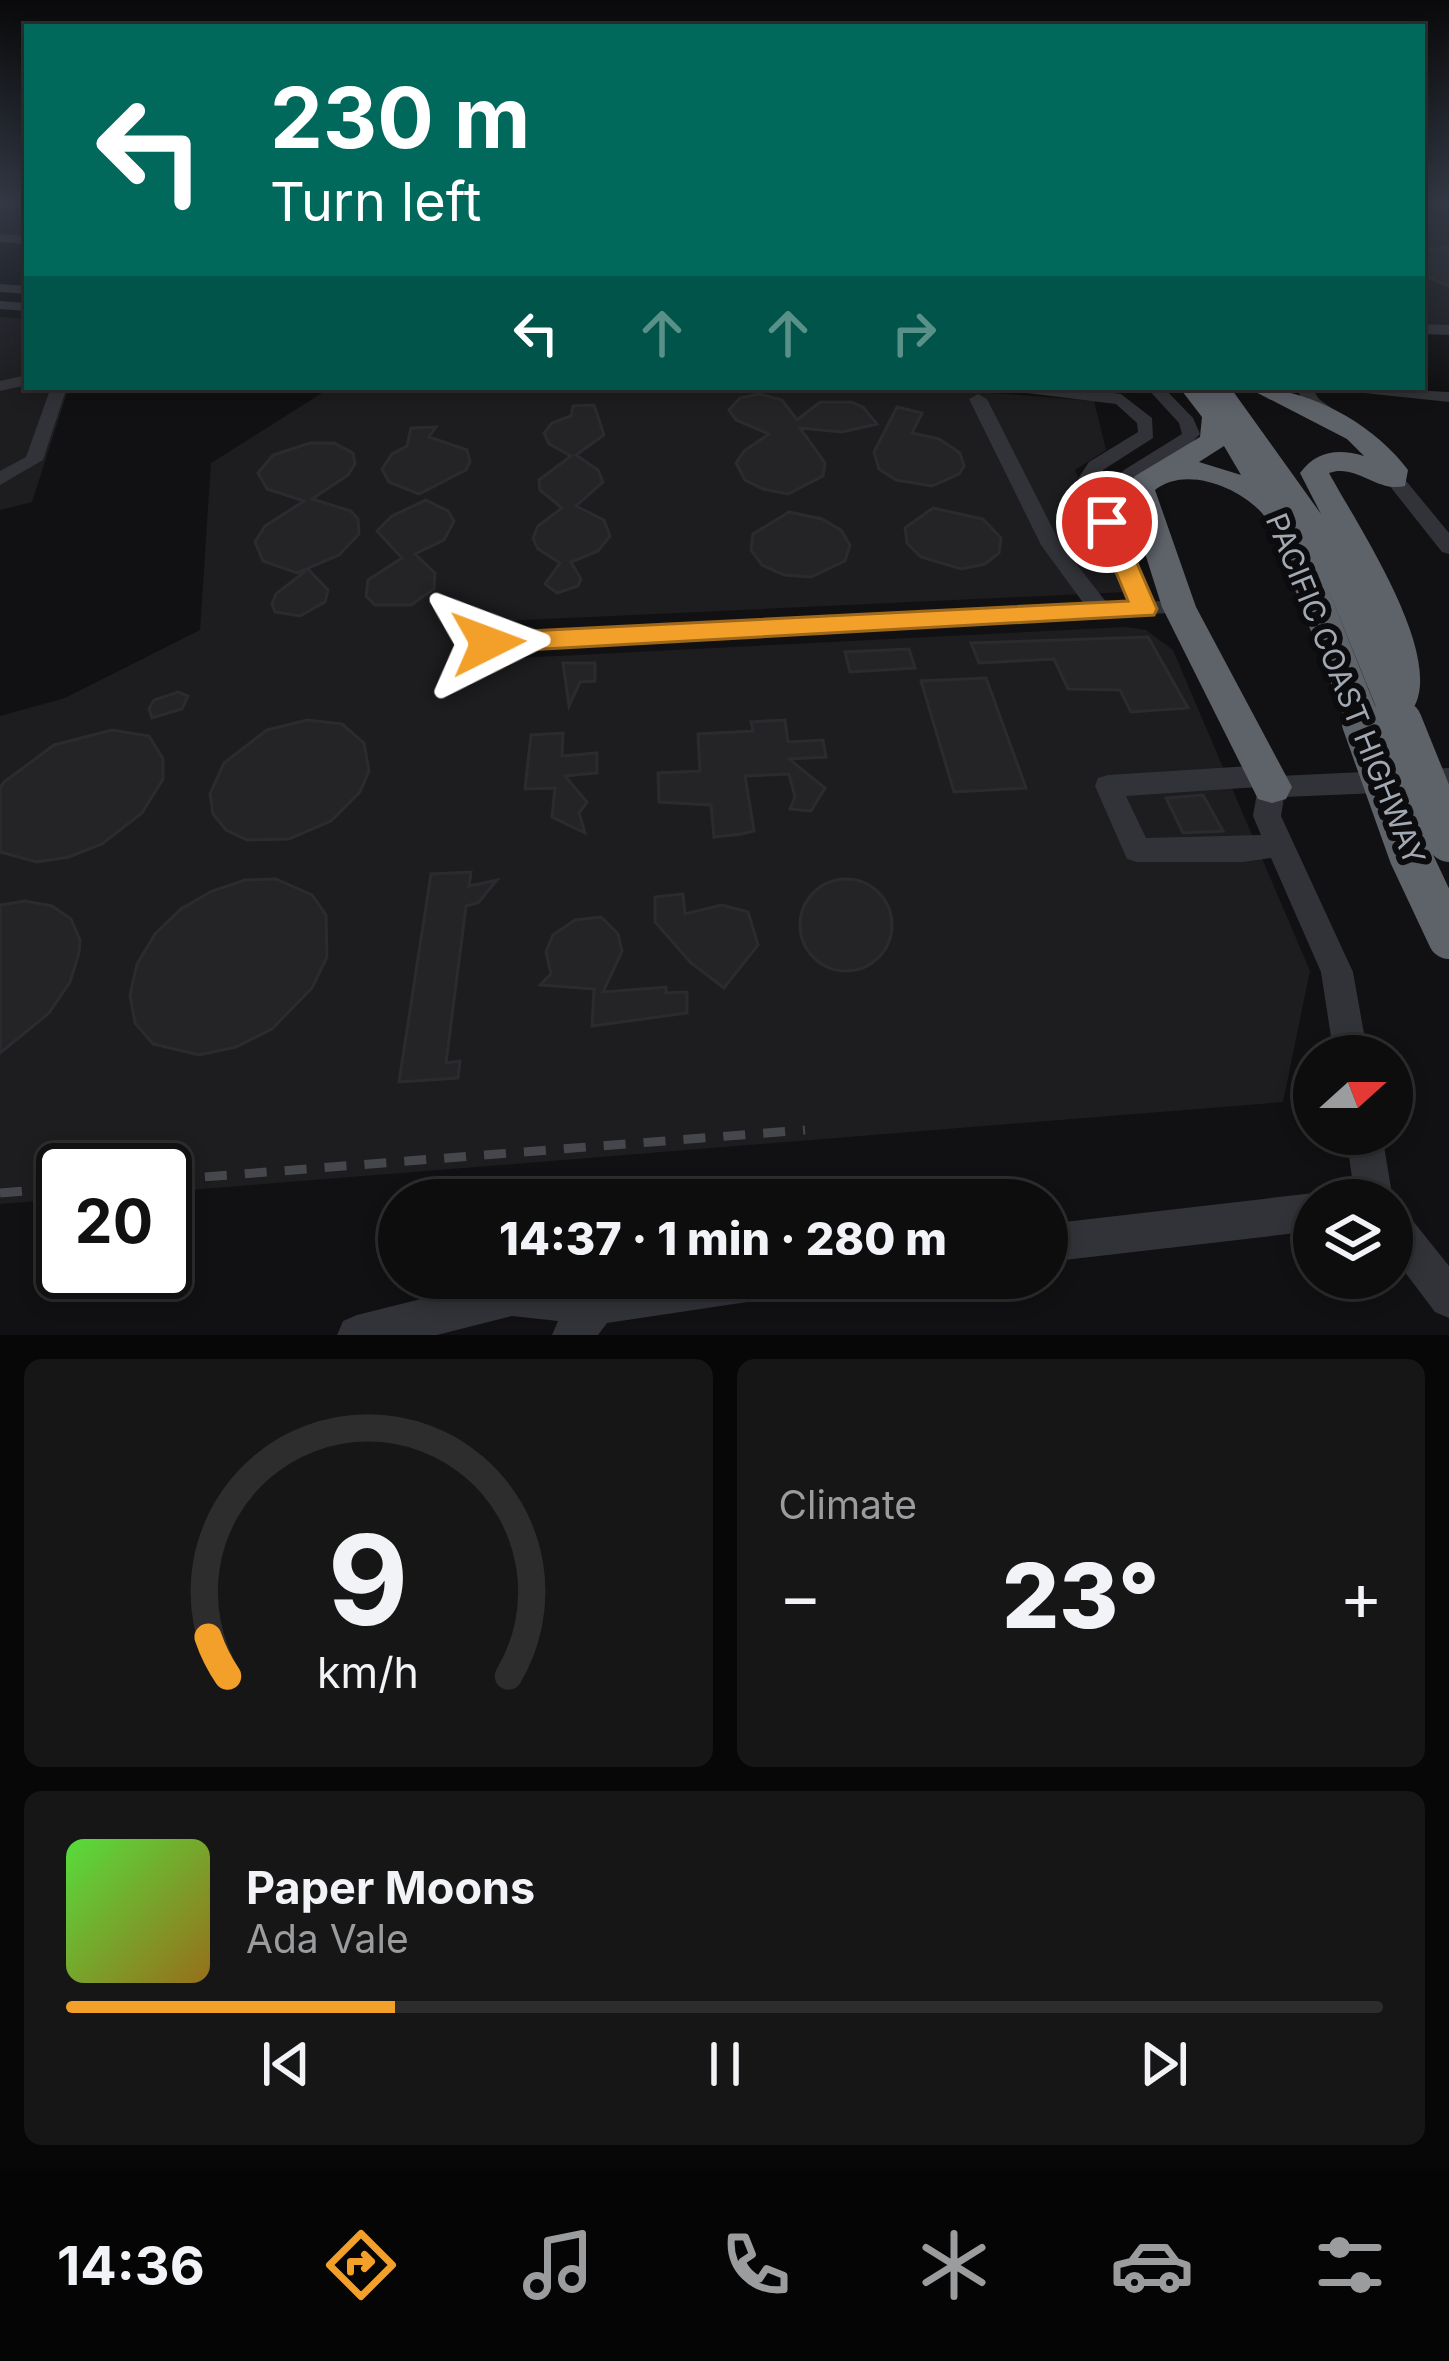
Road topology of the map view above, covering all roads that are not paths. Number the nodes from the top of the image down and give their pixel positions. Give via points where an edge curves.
1 (58, 390) edge
2 (1044, 390) edge
3 (1157, 390) edge
4 (1264, 390) edge
5 (1305, 390) edge
6 (1383, 390) edge
7 (1449, 397) edge
8 (978, 399) dead end
9 (1216, 402) edge
10 (1357, 433) junction
11 (1168, 468) junction
12 (0, 479) edge
13 (1395, 480) junction
14 (1276, 511) junction
15 (1152, 534) junction
16 (1449, 547) edge
17 (1162, 608) junction
18 (1101, 611) junction
19 (488, 622) dead end
20 (1382, 723) junction
21 (1449, 779) edge
22 (1269, 782) junction
23 (1449, 842) edge
24 (1280, 844) junction
25 (1449, 938) edge
26 (1348, 1035) edge
27 (1293, 1214) edge
28 (1068, 1241) edge
29 (1413, 1251) edge
30 (1449, 1298) edge
31 (679, 1299) edge
32 (584, 1320) edge
33 (358, 1335) edge

1 - 12 street via 34,460
2 - 17 street via 1121,399 1146,422 1147,434 1088,479
3 - 15 street via 1191,434 1124,481 1131,532
4 - 10 highway
5 - 10 street
6 - 7 street
8 - 18 street via 1051,545
9 - 11 highway via 1214,441
9 - 14 highway, PACIFIC COAST HIGHWAY
9 - 20 highway, PACIFIC COAST HIGHWAY via 1268,450 1325,543
10 - 13 highway via 1394,469
11 - 14 highway via 1223,477
11 - 15 highway via 1140,490
13 - 16 street
13 - 20 highway via 1343,460 1323,462 1314,473 1400,643
14 - 20 highway, PACIFIC COAST HIGHWAY
15 - 17 highway
17 - 18 street
17 - 22 highway
18 - 19 street via 488,643
20 - 23 highway, PACIFIC COAST HIGHWAY, bridge
20 - 25 highway, PACIFIC COAST HIGHWAY, bridge via 1410,855
21 - 22 street
22 - 24 street via 1267,816
22 - 24 street via 1108,785 1137,850
24 - 26 street via 1337,972
27 - 28 street
29 - 30 street
31 - 32 street
32 - 33 street via 512,1296

